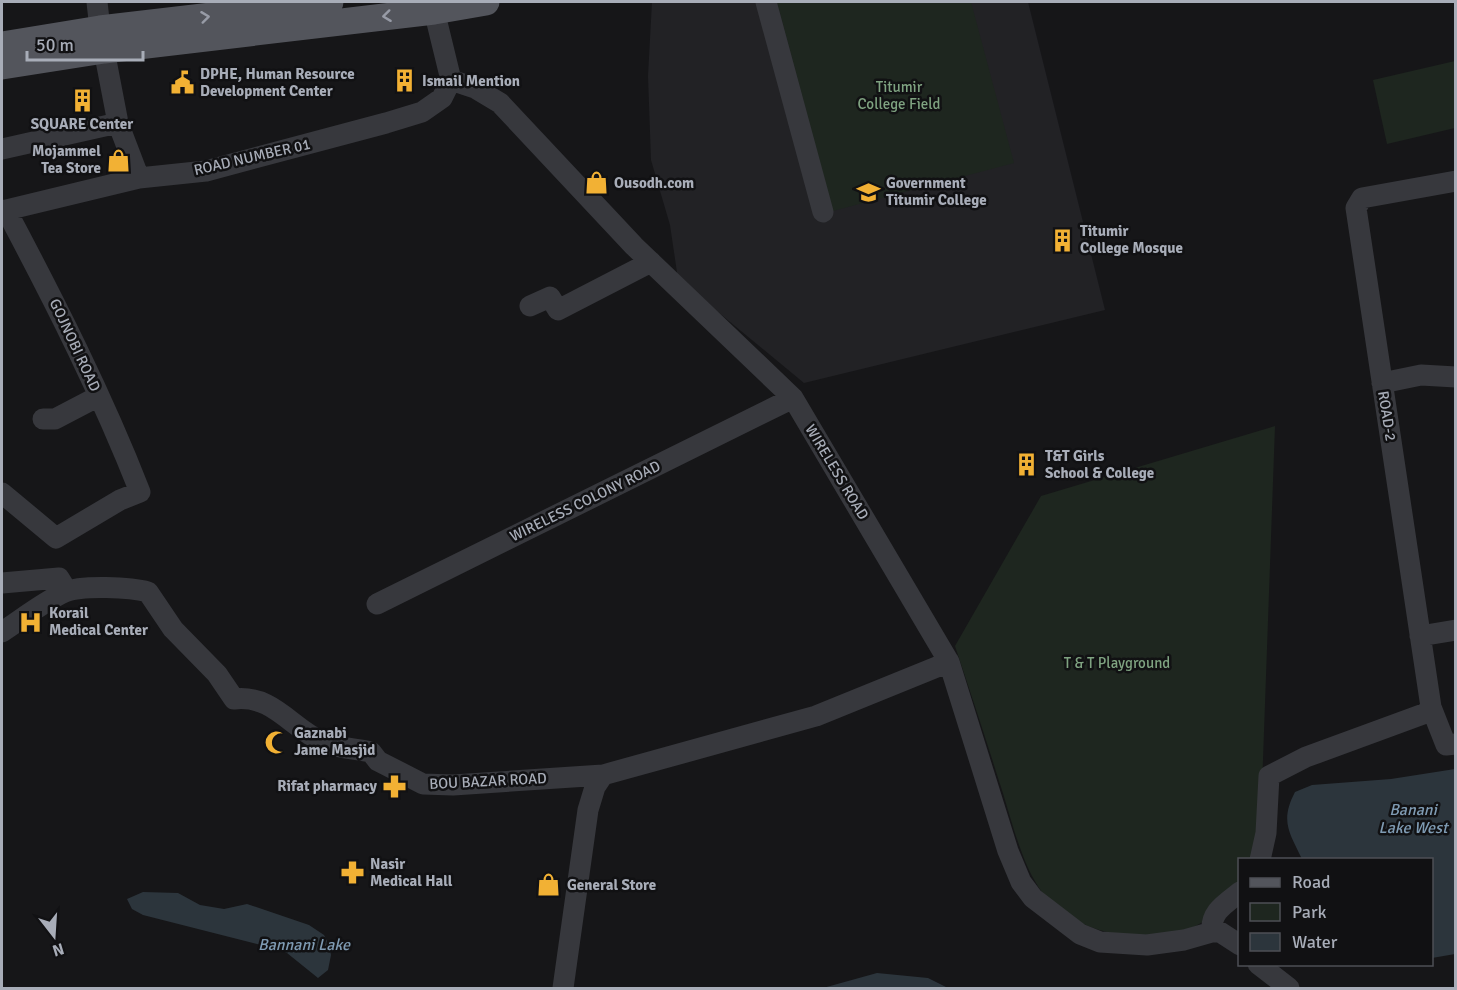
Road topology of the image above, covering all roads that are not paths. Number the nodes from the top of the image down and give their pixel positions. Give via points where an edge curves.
1 (97, 2) edge
2 (330, 2) edge
3 (486, 2) edge
4 (766, 2) edge
5 (433, 6) edge
6 (102, 39) junction
7 (2, 45) edge
8 (2, 66) edge
9 (451, 80) junction
10 (118, 123) junction
11 (2, 149) edge
12 (139, 178) junction
13 (1455, 181) edge
14 (4, 211) edge
15 (823, 212) dead end
16 (651, 262) junction
17 (530, 306) dead end
18 (1455, 376) edge
19 (1382, 383) junction
20 (99, 396) junction
21 (793, 398) junction
22 (43, 419) dead end
23 (2, 493) edge
24 (2, 584) edge
25 (67, 591) junction
26 (377, 604) dead end
27 (1455, 630) edge
28 (2, 632) edge
29 (1420, 636) junction
30 (949, 662) junction
31 (1431, 707) junction
32 (1455, 744) edge
33 (603, 775) junction
34 (1260, 858) edge
35 (1238, 893) edge
36 (1212, 932) junction
37 (1238, 944) edge
38 (1261, 966) edge
39 (563, 988) edge
40 (1289, 988) edge

1 - 6 street
6 -> 2 main road
3 - 5 main road
4 - 15 street
5 -> 6 main road
5 - 9 street
6 - 7 main road
6 - 8 main road
6 - 10 street
9 - 12 street, ROAD NUMBER 01 via 442,98 422,112 206,171
9 - 16 street, WIRELESS ROAD via 475,88 500,104
10 - 11 street
10 - 12 street
12 - 14 street, ROAD NUMBER 01
13 - 19 street, ROAD-2 via 1362,198 1356,208
14 - 20 street, GOJNOBI ROAD via 67,324
16 - 17 street via 558,310 550,297
16 - 21 street, WIRELESS ROAD
18 - 19 street via 1421,375
19 - 29 street, ROAD-2
20 - 22 street via 55,419
20 - 23 street, GOJNOBI ROAD via 140,492 56,538
21 - 26 street, WIRELESS COLONY ROAD
21 - 30 street, WIRELESS ROAD
24 - 25 street via 59,578
25 - 28 street
25 - 33 street, BOU BAZAR ROAD via 104,588 148,592 234,699 253,700 289,717 326,743 371,752 378,761 423,784
27 - 29 street
29 - 31 street, ROAD-2
30 - 33 street, BOU BAZAR ROAD via 816,716
30 - 36 street, WIRELESS ROAD via 1008,851 1021,882 1033,898 1080,934 1100,942 1147,945
31 - 32 street, ROAD-2 via 1446,745
31 - 34 street via 1426,713 1306,757 1269,776
33 - 39 street via 588,810
35 - 36 street via 1211,920
36 - 37 street via 1220,932
38 - 40 street

